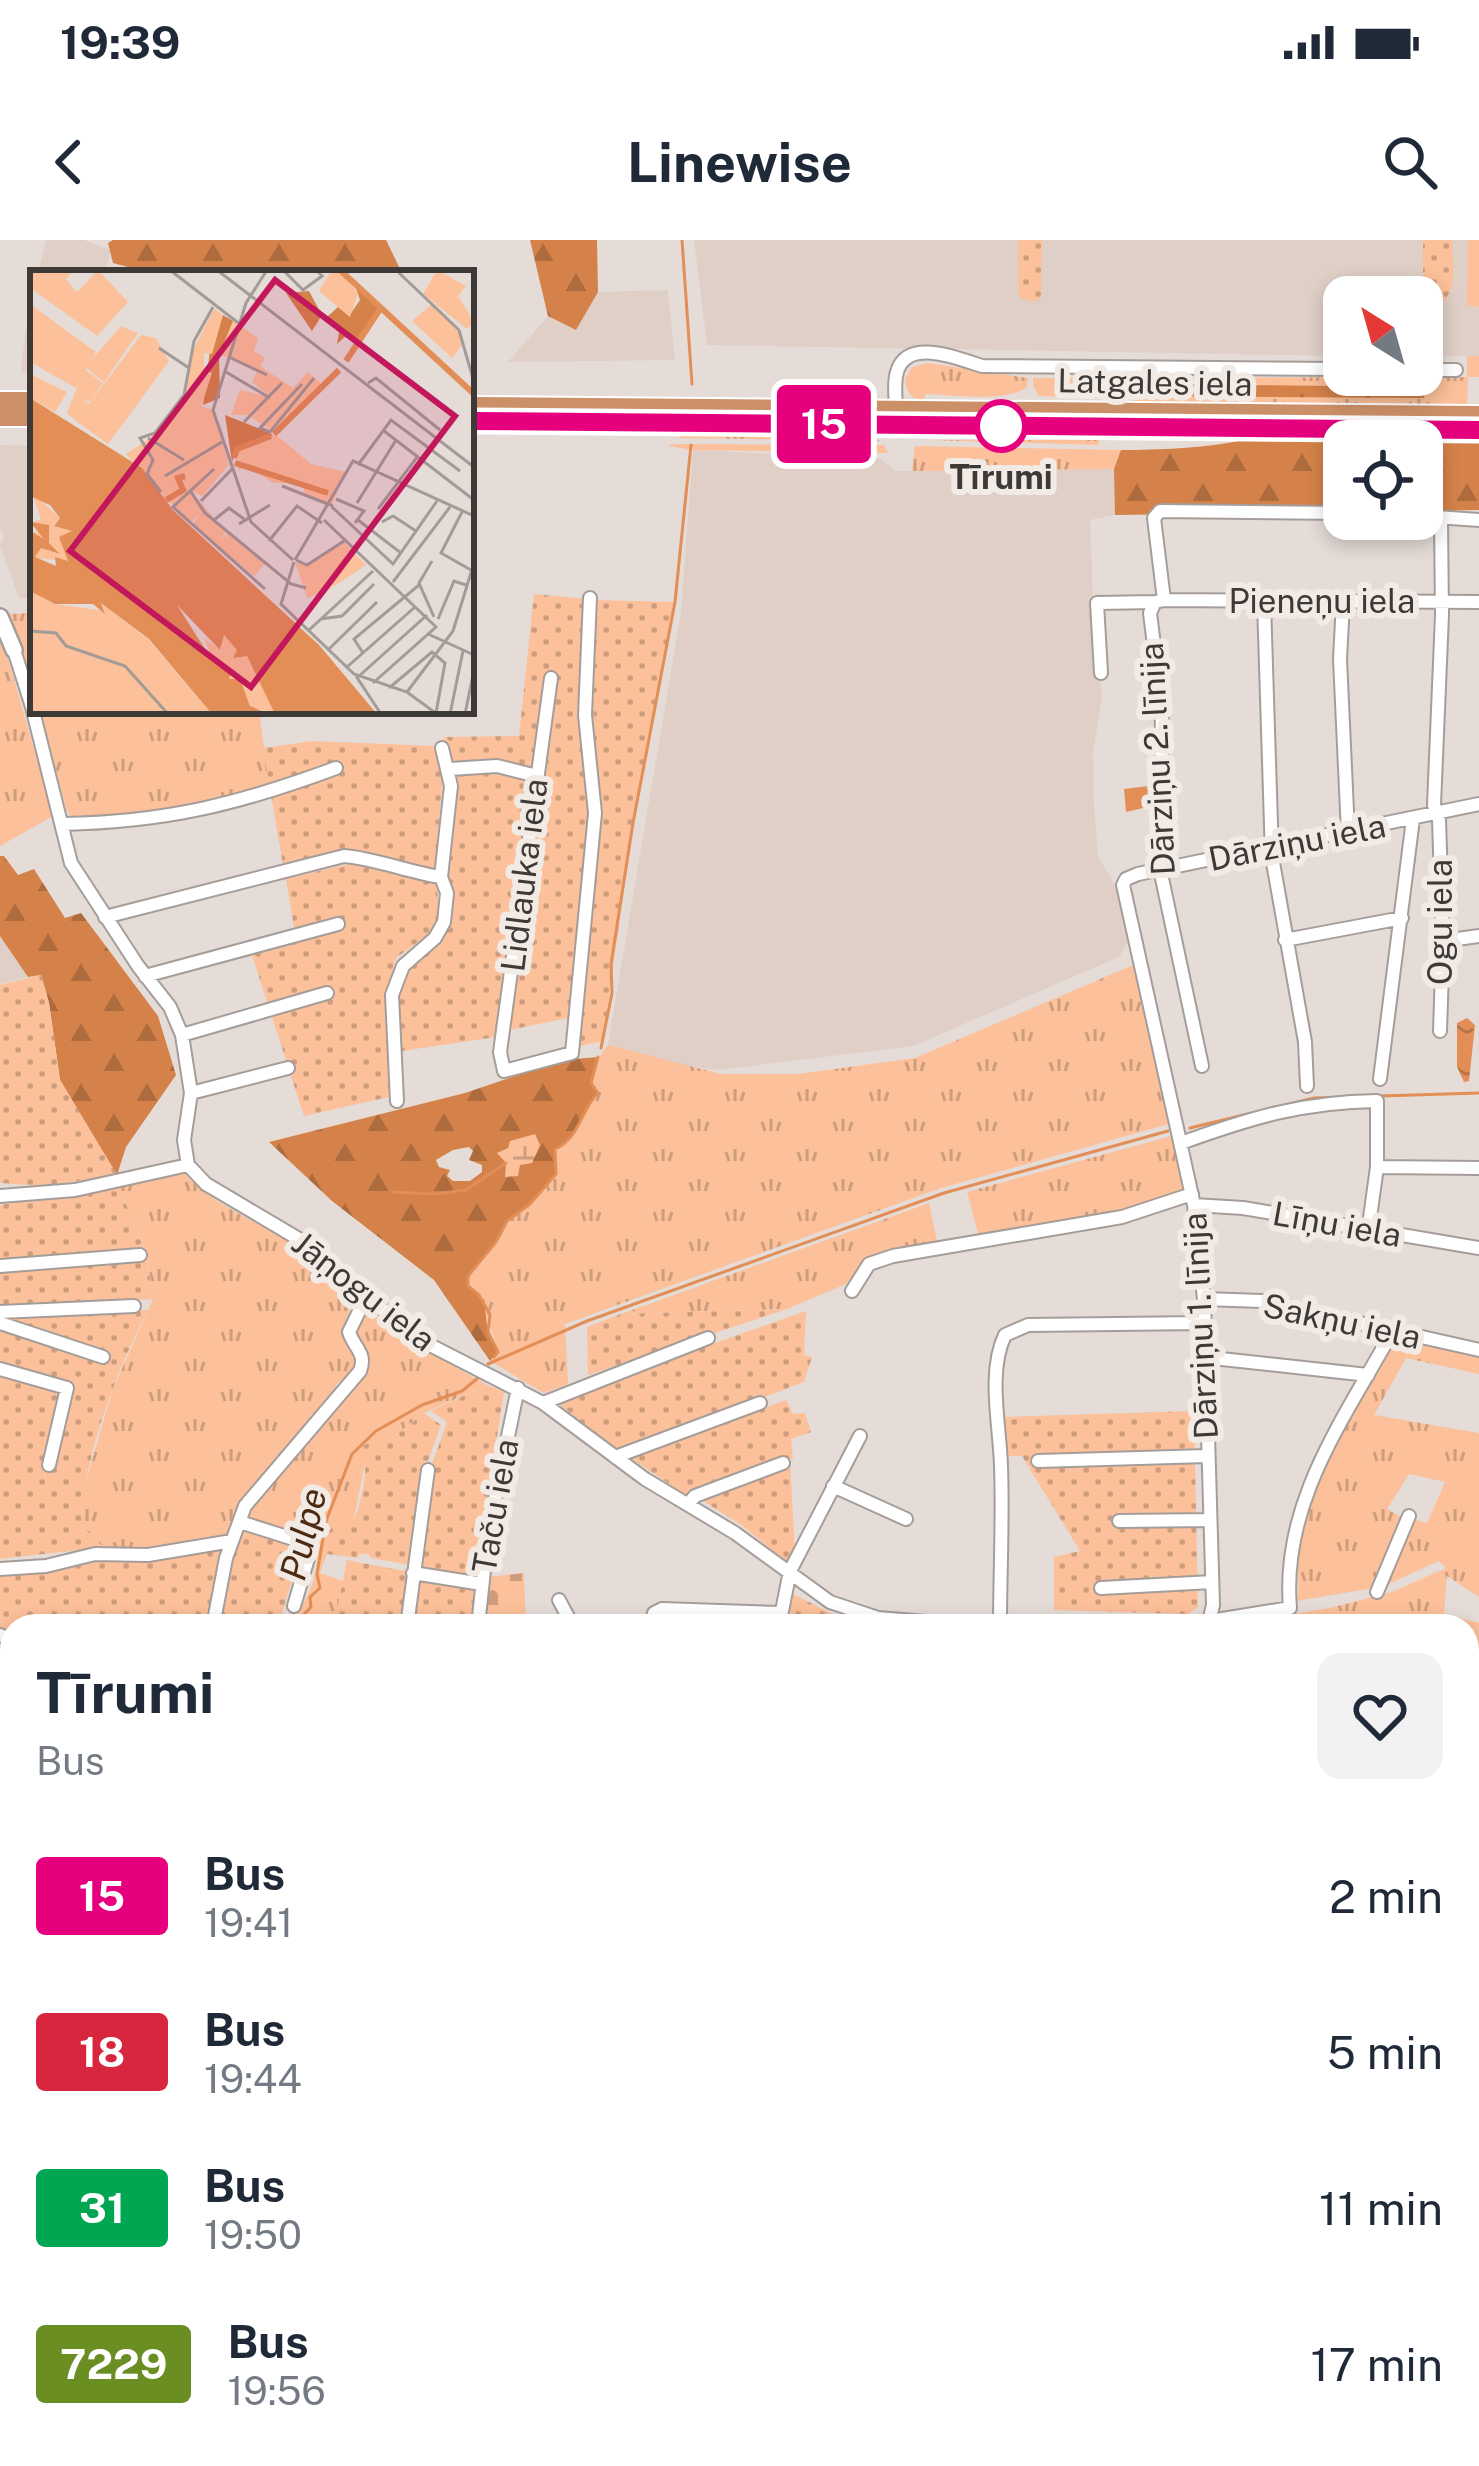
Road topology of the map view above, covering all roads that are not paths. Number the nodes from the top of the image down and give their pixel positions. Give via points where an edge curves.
1 (1323, 369) edge
2 (1443, 370) edge
3 (1456, 370) dead end
4 (474, 406) edge
5 (1479, 415) edge
6 (0, 417) edge
7 (30, 418) edge
8 (895, 418) junction
9 (474, 421) edge
10 (1479, 430) edge
11 (1323, 513) edge
12 (1443, 520) edge
13 (1479, 520) edge
14 (1442, 540) edge
15 (590, 598) dead end
16 (1160, 601) junction
17 (1264, 602) junction
18 (1343, 602) junction
19 (1442, 602) junction
20 (1479, 602) edge
21 (0, 616) edge
22 (14, 650) joint
23 (1100, 673) dead end
24 (550, 678) dead end
25 (30, 701) edge
26 (34, 714) edge
27 (442, 748) dead end
28 (336, 768) dead end
29 (450, 769) junction
30 (537, 776) junction
31 (1479, 804) edge
32 (1437, 814) junction
33 (1413, 819) junction
34 (63, 824) junction
35 (1348, 833) junction
36 (1273, 847) junction
37 (1160, 869) junction
38 (441, 877) junction
39 (105, 917) junction
40 (1402, 918) junction
41 (338, 924) dead end
42 (1479, 936) edge
43 (1285, 940) junction
44 (1443, 941) junction
45 (146, 976) junction
46 (327, 993) dead end
47 (1440, 1031) dead end
48 (182, 1035) junction
49 (1202, 1066) dead end
50 (288, 1068) dead end
51 (1380, 1079) dead end
52 (1307, 1086) dead end
53 (191, 1093) junction
54 (397, 1101) dead end
55 (1181, 1143) junction
56 (188, 1165) junction
57 (1377, 1167) junction
58 (1479, 1168) edge
59 (0, 1196) edge
60 (1193, 1200) junction
61 (1368, 1232) junction
62 (1479, 1248) edge
63 (140, 1255) dead end
64 (0, 1266) edge
65 (852, 1291) dead end
66 (366, 1297) junction
67 (1204, 1299) junction
68 (134, 1306) dead end
69 (0, 1312) edge
70 (0, 1323) edge
71 (1203, 1323) junction
72 (1392, 1331) junction
73 (708, 1338) dead end
74 (1479, 1350) edge
75 (103, 1357) dead end
76 (1203, 1358) junction
77 (0, 1369) edge
78 (1368, 1375) junction
79 (518, 1388) junction
80 (543, 1402) junction
81 (760, 1403) dead end
82 (860, 1436) dead end
83 (1208, 1456) junction
84 (615, 1457) junction
85 (1038, 1461) dead end
86 (783, 1462) dead end
87 (49, 1465) dead end
88 (428, 1470) dead end
89 (832, 1486) junction
90 (688, 1504) junction
91 (1408, 1516) dead end
92 (906, 1519) dead end
93 (1210, 1520) junction
94 (1119, 1521) dead end
95 (240, 1522) junction
96 (232, 1541) junction
97 (0, 1569) edge
98 (790, 1571) junction
99 (413, 1573) junction
100 (1212, 1582) junction
101 (482, 1584) junction
102 (1101, 1588) dead end
103 (1377, 1592) dead end
104 (559, 1600) dead end
105 (294, 1606) dead end
106 (216, 1614) edge
107 (408, 1614) edge
108 (479, 1614) edge
109 (566, 1614) edge
110 (654, 1614) edge
111 (715, 1614) edge
112 (780, 1614) edge
113 (869, 1614) edge
114 (1000, 1614) edge
115 (1210, 1614) edge
116 (1258, 1614) edge

1 - 8 street via 982,366 916,354 898,367
2 - 3 street
4 - 8 highway, Latgales iela
5 - 8 highway, Latgales iela
6 - 7 highway
8 - 9 highway, Latgales iela
8 - 10 highway, Latgales iela
11 - 16 street, Dārziņu 2. līnija via 1168,509 1154,518
12 - 13 street
14 - 19 street, Ogu iela
15 - 30 street, Lidlauka iela via 585,715 595,813 572,1053 504,1071 500,1052
16 - 17 street, Pieneņu iela
16 - 23 street via 1097,603
16 - 37 street, Dārziņu 2. līnija via 1150,614 1162,709
17 - 18 street, Pieneņu iela
17 - 36 street
18 - 19 street, Pieneņu iela
18 - 35 street
19 - 20 street, Pieneņu iela
19 - 32 street, Ogu iela
21 - 22 street
22 - 25 street
24 - 30 street, Lidlauka iela
26 - 34 street
27 - 29 street
28 - 34 street via 178,816
29 - 30 street via 496,766
29 - 38 street
31 - 32 street, Dārziņu iela
32 - 33 street, Dārziņu iela
32 - 44 street, Ogu iela
33 - 35 street, Dārziņu iela
33 - 40 street
34 - 39 street via 71,863
35 - 36 street, Dārziņu iela
36 - 37 street, Dārziņu iela
36 - 43 street
37 - 49 street, Dārziņu 2. līnija
37 - 55 street, Dārziņu 1. līnija via 1123,885
38 - 39 street via 344,856
38 - 54 street via 444,922 403,966 392,995
39 - 45 street
40 - 43 street
40 - 51 street
41 - 45 street
42 - 44 street
43 - 52 street
44 - 47 street, Ogu iela
45 - 48 street
46 - 48 street
48 - 53 street
50 - 53 street
53 - 56 street
55 - 57 street via 1289,1108 1376,1101
55 - 60 street, Dārziņu 1. līnija
56 - 59 street via 75,1190
56 - 66 street, Jāņogu iela via 314,1248
57 - 58 street
57 - 61 street
60 - 61 street, Līņu iela
60 - 65 street via 893,1256 869,1264
60 - 67 street, Dārziņu 1. līnija
61 - 62 street, Līņu iela
63 - 64 street
66 - 79 street, Jāņogu iela via 447,1355
66 - 95 street via 349,1332 364,1360 360,1370 254,1493
67 - 71 street, Dārziņu 1. līnija
67 - 72 street, Sakņu iela via 1262,1301
68 - 69 street
70 - 75 street
71 - 76 street, Dārziņu 1. līnija
71 - 114 street via 1028,1325 1004,1335
72 - 74 street, Sakņu iela
72 - 78 street
73 - 80 street
76 - 78 street
76 - 83 street, Dārziņu 1. līnija
77 - 87 street via 67,1388
78 - 116 street via 1302,1504 1290,1608
79 - 80 street, Jāņogu iela
79 - 101 street, Taču iela
80 - 84 street, Jāņogu iela
81 - 84 street
82 - 89 street
83 - 85 street
83 - 93 street, Dārziņu 1. līnija
84 - 90 street, Jāņogu iela
86 - 90 street
88 - 99 street
89 - 92 street
89 - 98 street
90 - 98 street, Jāņogu iela
91 - 103 street
93 - 94 street
93 - 100 street, Dārziņu 1. līnija
95 - 96 street
95 - 105 street via 308,1544
96 - 97 street
96 - 106 street
98 - 112 street
98 - 113 street, Jāņogu iela via 845,1609
99 - 101 street
99 - 107 street
100 - 102 street
100 - 115 street, Dārziņu 1. līnija
101 - 108 street, Taču iela
104 - 109 street
110 - 111 street

